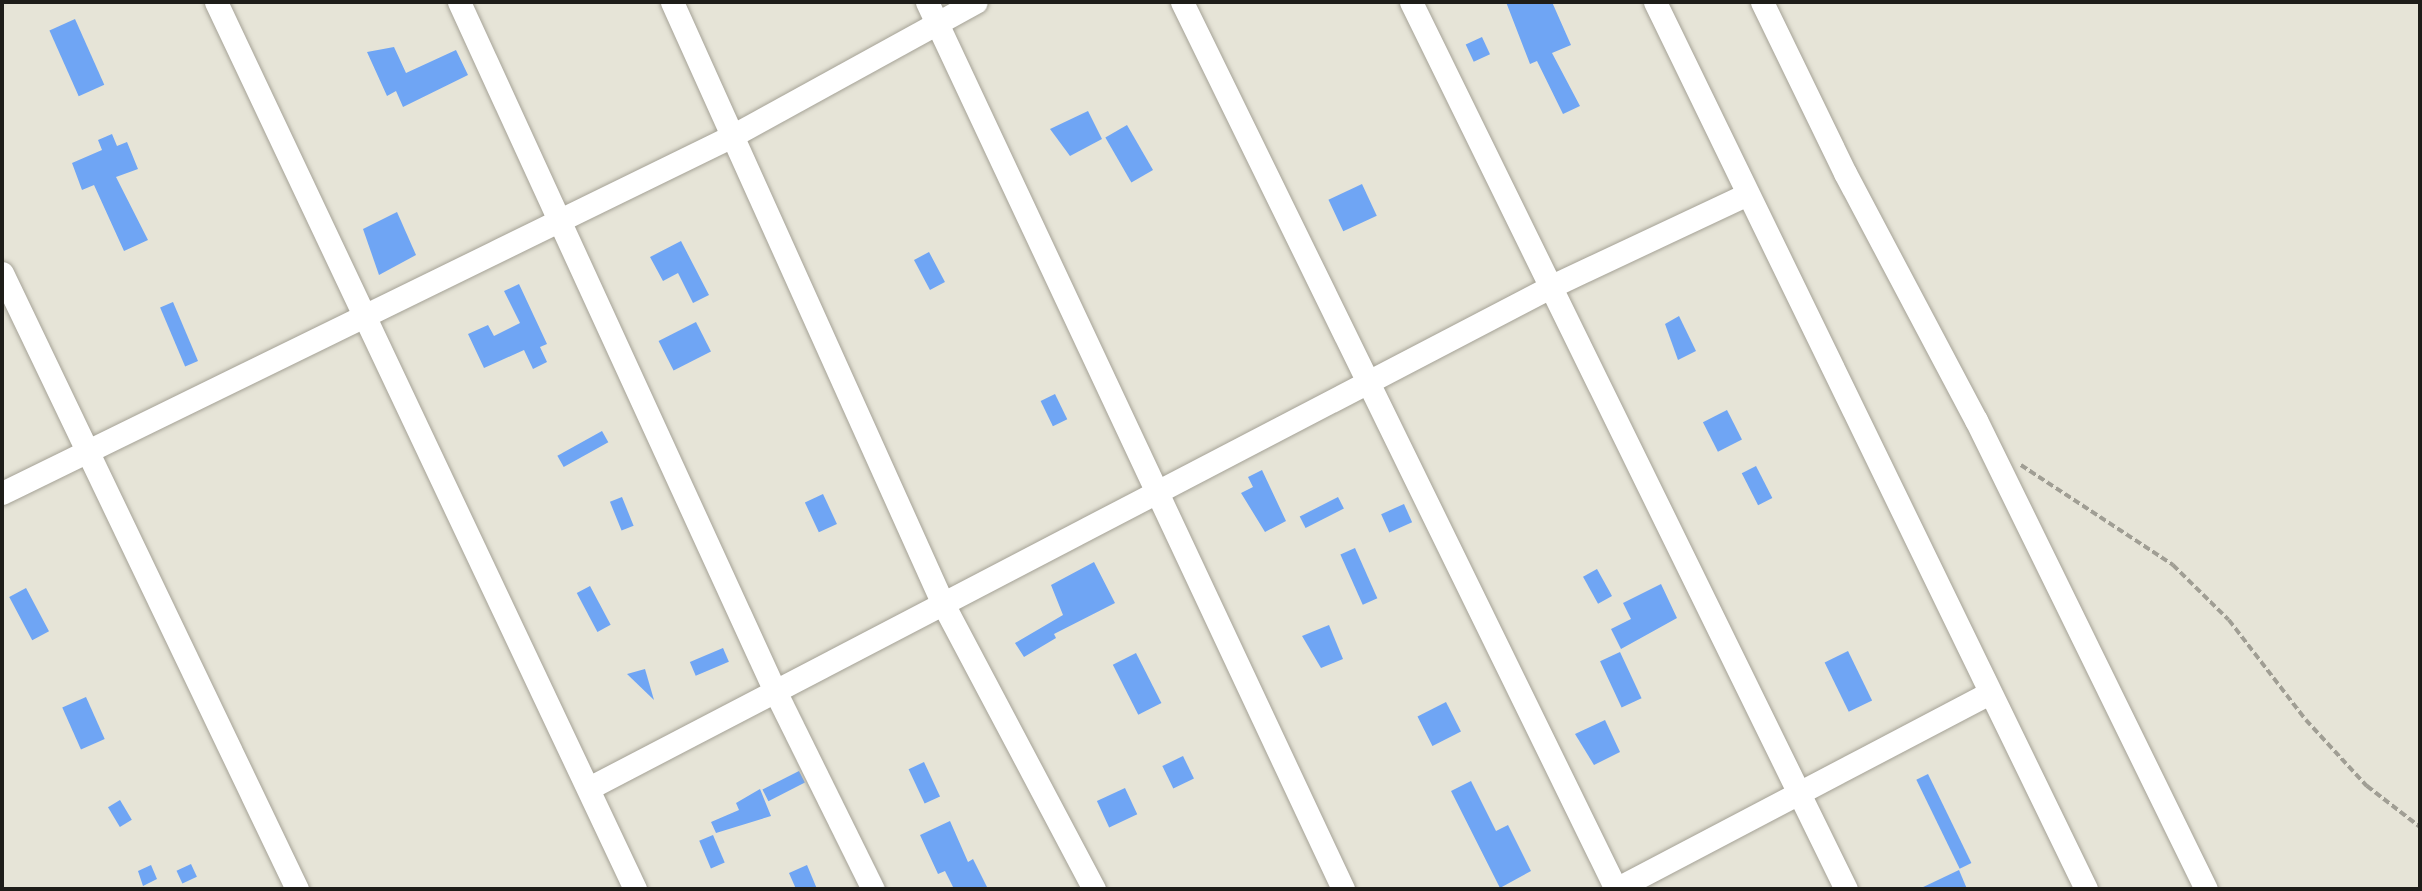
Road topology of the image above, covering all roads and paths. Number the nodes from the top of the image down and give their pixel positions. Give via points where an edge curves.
1 (216, 2) edge
2 (459, 2) edge
3 (672, 2) edge
4 (927, 2) edge
5 (976, 2) edge
6 (1182, 2) edge
7 (1411, 2) edge
8 (1655, 2) edge
9 (1762, 2) edge
10 (937, 23) junction
11 (732, 136) junction
12 (1747, 194) junction
13 (560, 220) junction
14 (2, 273) edge
15 (1554, 285) junction
16 (365, 317) junction
17 (1366, 383) junction
18 (1987, 442) junction
19 (88, 449) junction
20 (1157, 492) junction
21 (2, 493) edge
22 (943, 602) junction
23 (774, 689) junction
24 (1988, 694) junction
25 (589, 788) junction
26 (1798, 792) junction
27 (2420, 827) edge
28 (298, 889) edge
29 (635, 889) edge
30 (873, 889) edge
31 (1094, 889) edge
32 (1343, 889) edge
33 (1616, 889) edge
34 (1846, 889) edge
35 (2086, 889) edge
36 (2206, 889) edge

1 - 16 street
2 - 13 street
3 - 11 street
4 - 10 street
5 - 10 street
6 - 17 street
7 - 15 street
8 - 12 street
9 - 18 street via 1845,173
10 - 11 street
10 - 20 street
11 - 13 street
11 - 22 street
12 - 15 street
12 - 24 street
13 - 16 street
13 - 23 street
14 - 19 street
15 - 17 street
15 - 26 street
16 - 19 street
16 - 25 street
17 - 20 street
17 - 33 street
18 - 27 path via 2173,565 2229,620 2306,720 2367,786
18 - 36 street
19 - 21 street
19 - 28 street
20 - 22 street
20 - 32 street
22 - 23 street
22 - 31 street
23 - 25 street
23 - 30 street
24 - 26 street
24 - 35 street
25 - 29 street
26 - 33 street
26 - 34 street

